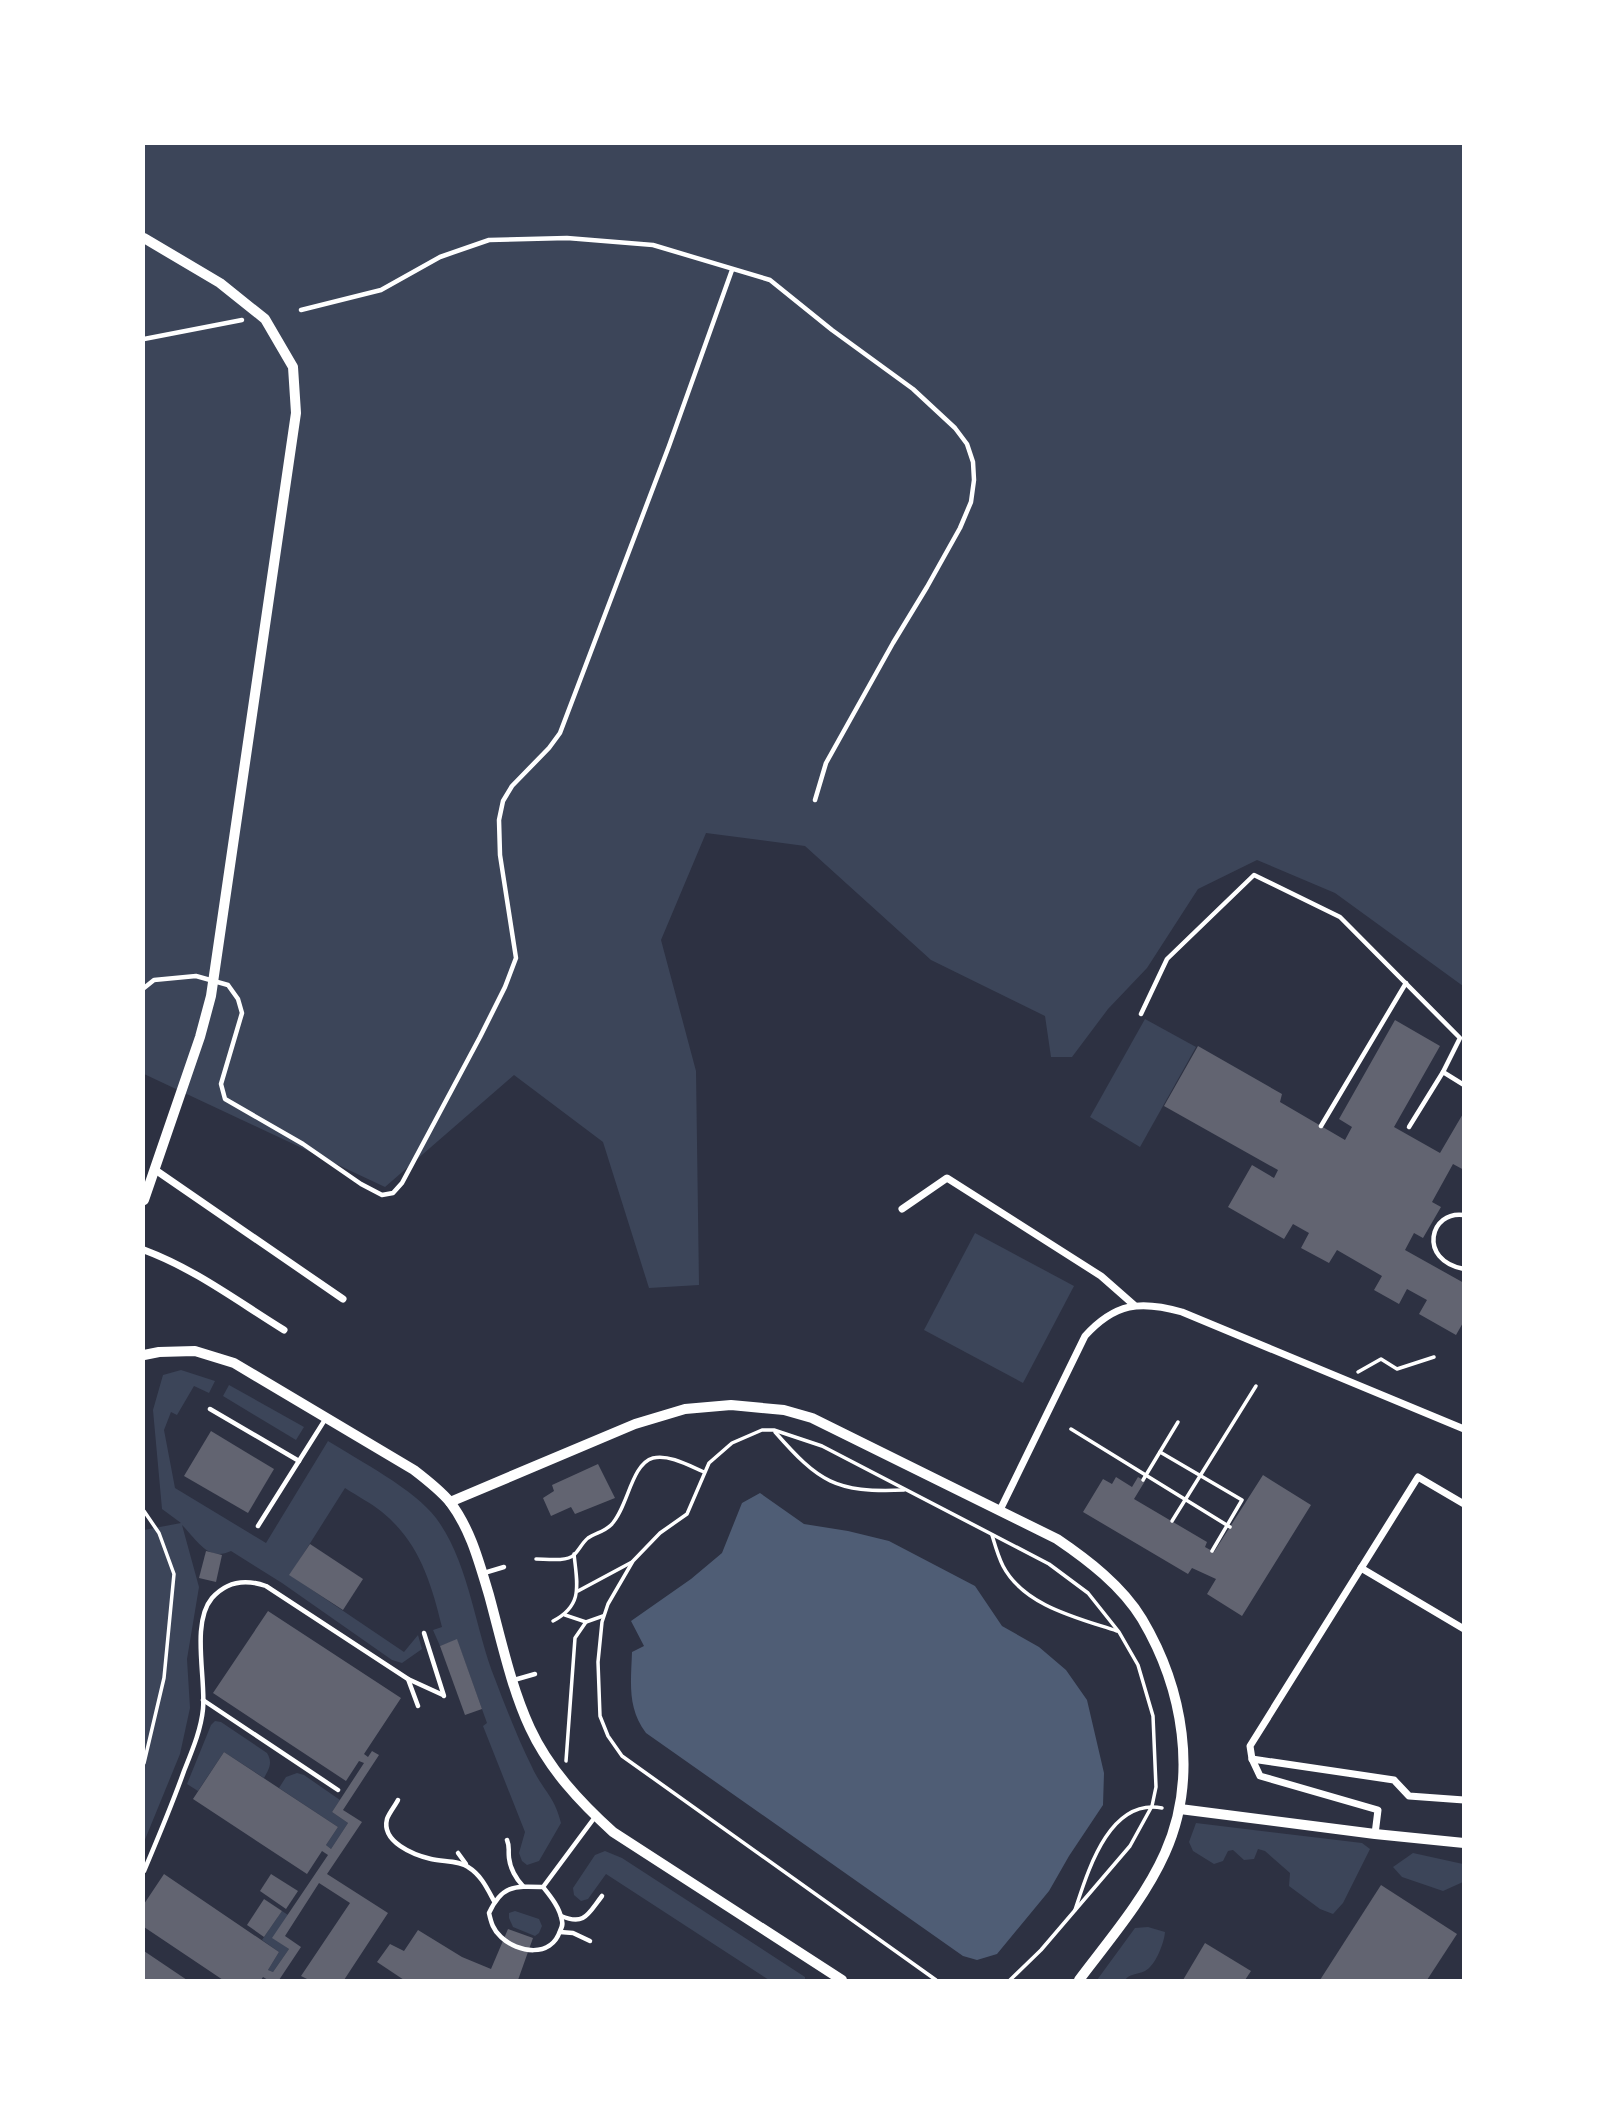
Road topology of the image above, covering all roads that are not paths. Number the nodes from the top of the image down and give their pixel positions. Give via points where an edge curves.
1 (144, 238) edge
2 (732, 270) junction
3 (301, 310) dead end
4 (242, 320) dead end
5 (144, 340) edge
6 (815, 800) dead end
7 (1406, 984) junction
8 (144, 988) edge
9 (1141, 1014) dead end
10 (1443, 1073) junction
11 (1464, 1085) edge
12 (1321, 1126) dead end
13 (1409, 1127) dead end
14 (154, 1169) junction
15 (144, 1200) edge
16 (902, 1209) dead end
17 (1464, 1215) edge
18 (144, 1250) edge
19 (1464, 1269) edge
20 (344, 1299) dead end
21 (1134, 1305) junction
22 (284, 1330) dead end
23 (144, 1356) edge
24 (210, 1409) dead end
25 (326, 1417) junction
26 (1464, 1429) edge
27 (299, 1461) junction
28 (450, 1502) junction
29 (1464, 1504) edge
30 (1000, 1510) junction
31 (258, 1526) dead end
32 (504, 1567) dead end
33 (1361, 1568) junction
34 (483, 1573) junction
35 (1464, 1629) edge
36 (424, 1633) dead end
37 (535, 1674) dead end
38 (408, 1679) junction
39 (513, 1681) junction
40 (203, 1700) junction
41 (418, 1706) dead end
42 (1251, 1759) junction
43 (338, 1790) dead end
44 (398, 1800) dead end
45 (1464, 1800) edge
46 (1180, 1810) junction
47 (595, 1816) junction
48 (1375, 1834) junction
49 (507, 1840) dead end
50 (1464, 1843) edge
51 (458, 1853) dead end
52 (466, 1865) junction
53 (144, 1871) edge
54 (523, 1886) junction
55 (543, 1887) junction
56 (602, 1896) dead end
57 (494, 1901) junction
58 (560, 1915) junction
59 (560, 1932) junction
60 (590, 1941) dead end
61 (835, 1979) edge
62 (1079, 1980) edge

1 - 14 street via 220,283 265,319 293,367 296,413 211,996
2 - 3 lane via 653,245 567,238 489,240 440,257 381,290
2 - 6 lane via 770,280 913,388 955,428 973,462 971,502 960,527 826,763
2 - 8 lane via 560,733 503,801 500,855 516,958 505,988 393,1193 382,1195 361,1184 225,1099 221,1084 242,1013 228,985 196,976 154,980
4 - 5 lane
7 - 9 lane via 1340,917 1254,875 1167,959
7 - 10 lane via 1460,1038
7 - 12 lane
10 - 11 lane
10 - 13 lane
14 - 15 street
14 - 20 street
16 - 21 street via 947,1178 1101,1276
17 - 19 lane via 1443,1219 1432,1241 1441,1259
18 - 22 street via 212,1282
21 - 26 street via 1182,1312
21 - 30 street via 1107,1316 1085,1336
23 - 25 street via 195,1351 234,1363
24 - 27 lane
25 - 27 lane
25 - 28 street via 414,1470
27 - 31 lane
28 - 30 street via 635,1424 685,1409 731,1405 812,1418
28 - 34 street via 472,1539
29 - 33 street via 1418,1477
30 - 46 street via 1086,1559 1141,1617 1168,1670 1182,1728
32 - 34 lane
33 - 35 street
33 - 42 street via 1250,1746
34 - 39 street
36 - 38 lane via 444,1696
37 - 39 lane
38 - 40 lane via 266,1586 238,1581 212,1599 203,1617
38 - 41 lane
39 - 47 street via 542,1749
40 - 43 lane
40 - 53 lane via 196,1741
42 - 45 street via 1395,1780 1409,1796
42 - 48 street via 1260,1776 1377,1810
44 - 52 lane via 387,1819 392,1839 407,1851
46 - 48 street
46 - 62 street via 1165,1853 1137,1902
47 - 55 lane
47 - 61 street
48 - 50 street
49 - 54 lane via 508,1859
51 - 52 lane
52 - 57 lane via 482,1879
54 - 55 lane
54 - 57 lane via 506,1889
55 - 58 lane
56 - 58 lane via 585,1918 573,1921
57 - 59 lane via 489,1913 492,1925 515,1947 528,1951 547,1948
58 - 59 lane
59 - 60 lane

